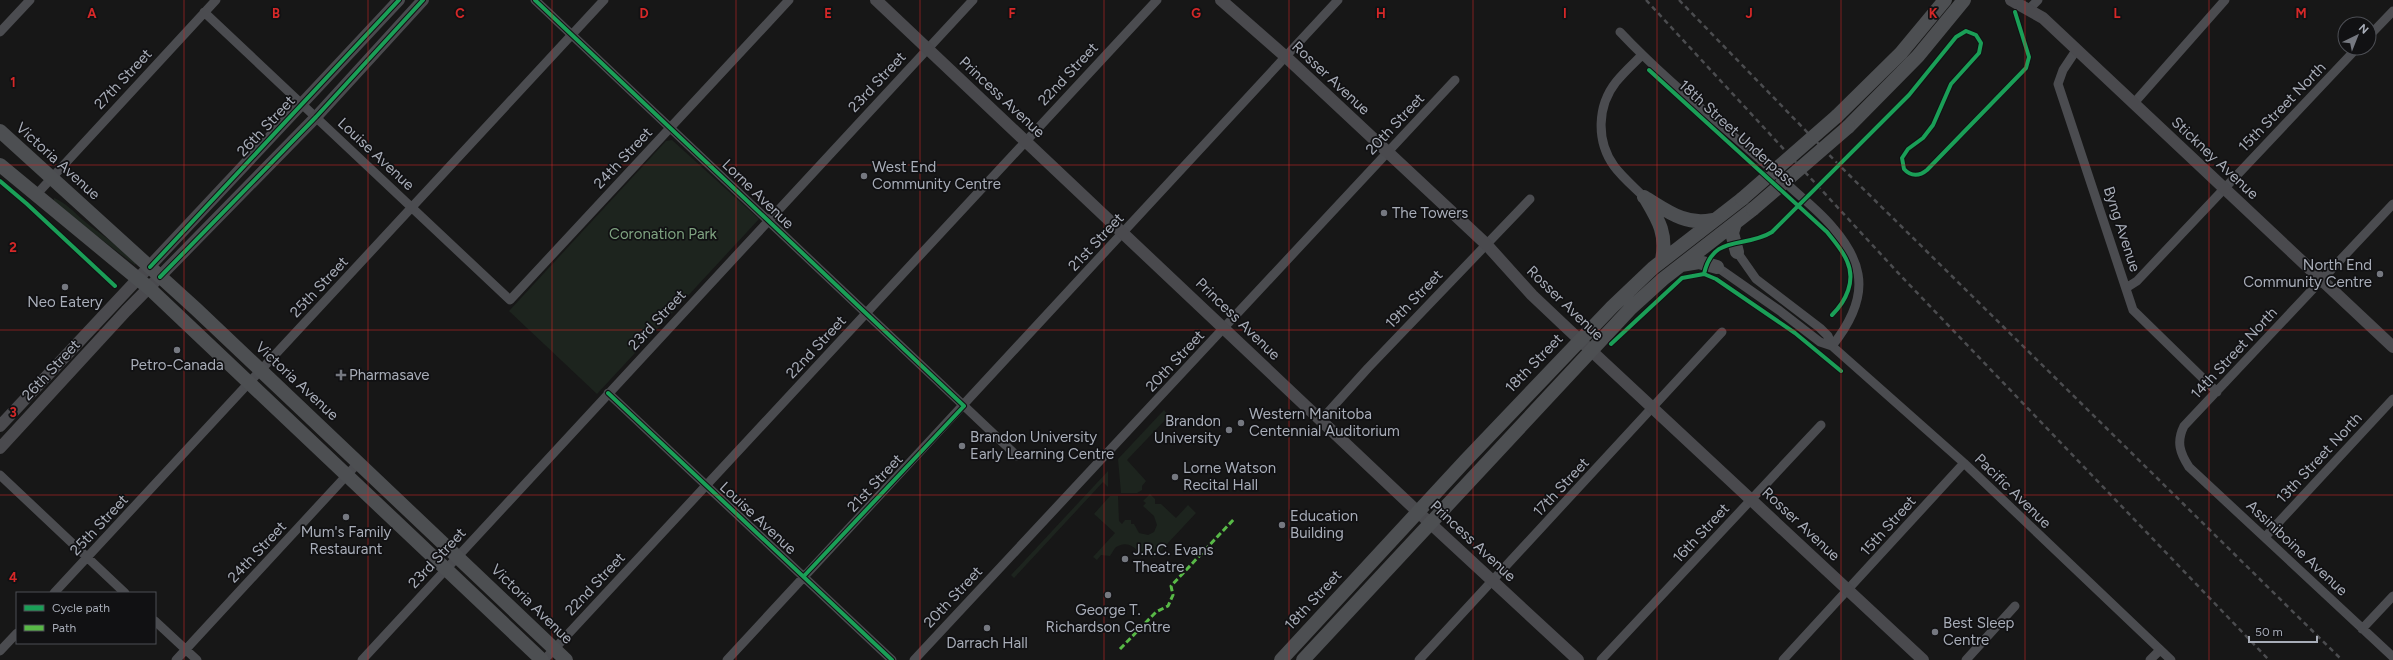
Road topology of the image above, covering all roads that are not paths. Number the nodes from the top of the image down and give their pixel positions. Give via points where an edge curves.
1 (30, 0) edge
2 (216, 0) edge
3 (399, 0) edge
4 (423, 0) edge
5 (535, 0) edge
6 (604, 0) edge
7 (789, 0) edge
8 (876, 0) edge
9 (973, 0) edge
10 (1157, 0) edge
11 (1221, 0) edge
12 (1338, 0) edge
13 (1945, 0) edge
14 (1964, 0) edge
15 (2011, 0) edge
16 (2038, 0) edge
17 (2225, 0) edge
18 (2029, 9) junction
19 (2393, 11) edge
20 (204, 12) junction
21 (2377, 28) edge
22 (0, 32) edge
23 (1620, 32) dead end
24 (572, 34) junction
25 (928, 49) junction
26 (2077, 49) junction
27 (1642, 55) junction
28 (2350, 56) edge
29 (1286, 57) junction
30 (1455, 80) dead end
31 (2134, 103) junction
32 (302, 104) junction
33 (316, 117) junction
34 (671, 128) junction
35 (0, 131) edge
36 (1026, 141) junction
37 (1387, 153) junction
38 (0, 165) edge
39 (51, 178) junction
40 (2225, 188) junction
41 (36, 195) junction
42 (1644, 197) junction
43 (1530, 199) dead end
44 (2393, 204) edge
45 (412, 207) junction
46 (1714, 219) junction
47 (768, 220) junction
48 (1735, 223) junction
49 (1124, 232) junction
50 (1486, 244) junction
51 (1737, 252) joint
52 (1662, 260) junction
53 (1679, 266) junction
54 (1718, 267) joint
55 (155, 272) junction
56 (138, 279) junction
57 (2322, 279) junction
58 (149, 288) junction
59 (2126, 288) junction
60 (510, 300) joint
61 (866, 314) junction
62 (92, 326) junction
63 (1224, 328) junction
64 (1722, 332) dead end
65 (104, 336) junction
66 (1580, 340) junction
67 (1832, 346) junction
68 (2393, 346) edge
69 (1591, 350) junction
70 (260, 370) junction
71 (249, 383) junction
72 (2217, 392) junction
73 (608, 393) junction
74 (2393, 399) edge
75 (964, 406) junction
76 (1654, 408) junction
77 (1321, 420) junction
78 (1821, 425) dead end
79 (0, 426) edge
80 (0, 448) edge
81 (1017, 456) dead end
82 (2183, 458) joint
83 (359, 462) junction
84 (1964, 464) junction
85 (0, 475) edge
86 (347, 475) junction
87 (705, 484) junction
88 (1751, 500) junction
89 (1418, 512) junction
90 (1431, 523) junction
91 (2265, 537) junction
92 (457, 557) junction
93 (87, 558) junction
94 (446, 569) junction
95 (804, 576) junction
96 (1493, 581) junction
97 (1848, 590) junction
98 (55, 592) edge
99 (124, 592) edge
100 (2393, 596) edge
101 (2015, 606) dead end
102 (156, 622) edge
103 (2362, 629) junction
104 (16, 634) edge
105 (554, 649) junction
106 (186, 650) junction
107 (2160, 650) junction
108 (0, 651) edge
109 (2393, 657) edge
110 (176, 660) edge
111 (196, 660) edge
112 (362, 660) edge
113 (543, 660) edge
114 (566, 660) edge
115 (727, 660) edge
116 (892, 660) edge
117 (914, 660) edge
118 (1281, 660) edge
119 (1303, 660) edge
120 (1419, 660) edge
121 (1578, 660) edge
122 (1601, 660) edge
123 (1783, 660) edge
124 (1923, 660) edge
125 (1966, 660) edge
126 (2150, 660) edge
127 (2172, 660) edge

1 - 22 street
2 - 20 street, 27th Street
3 - 32 street, 26th Street
4 - 33 street, 26th Street
5 - 24 street, Lorne Avenue
6 - 24 street, 25th Street
7 - 34 street, 24th Street
8 - 25 street, Princess Avenue
9 - 25 street, 23rd Street
10 - 36 street, 22nd Street
11 - 29 street, Rosser Avenue
12 - 29 street, 21st Street
13 - 46 main road, 18th Street, bridge via 1901,53 1837,116 1742,199
14 - 48 main road, bridge via 1918,56 1848,127
15 - 18 street, Stickney Avenue
16 - 18 street
17 - 31 street
18 - 26 street, Stickney Avenue via 2043,18
19 - 21 street
20 - 32 street, Louise Avenue
20 - 39 street, 27th Street
23 - 27 street
24 - 34 street, Lorne Avenue
24 - 45 street, 25th Street
25 - 36 street, Princess Avenue
25 - 47 street, 23rd Street
26 - 31 street, Stickney Avenue
26 - 59 street, Byng Avenue via 2063,70 2058,84
27 - 42 street via 1610,91 1605,102 1601,128 1602,139 1614,166
27 - 67 street via 1824,218 1848,248 1858,275 1857,299 1848,323
28 - 40 street, 15th Street North
29 - 37 street, Rosser Avenue
29 - 49 street, 21st Street
30 - 37 street, 20th Street
31 - 40 street, Stickney Avenue
32 - 33 street, Louise Avenue
32 - 55 street, 26th Street
33 - 45 street, Louise Avenue
33 - 55 street, 26th Street
34 - 47 street, Lorne Avenue
34 - 60 street, 24th Street
35 - 39 main road, Victoria Avenue
36 - 49 street, Princess Avenue
36 - 61 street, 22nd Street
37 - 50 street, Rosser Avenue
37 - 63 street, 20th Street
38 - 41 main road
39 - 41 street, 27th Street
39 - 55 main road, Victoria Avenue
40 - 57 street, Stickney Avenue
40 - 59 street, 15th Street North via 2137,281
41 - 56 main road
42 - 46 main road via 1681,219 1696,222
42 - 52 main road via 1657,218 1664,237
43 - 50 street, 19th Street
44 - 57 street, 14th Street North
45 - 60 street, Louise Avenue
45 - 70 street, 25th Street
46 - 52 main road, 18th Street
47 - 61 street, Lorne Avenue
47 - 73 street, 23rd Street
48 - 51 main road via 1732,233
48 - 53 main road
49 - 63 street, Princess Avenue
49 - 75 street, 21st Street
50 - 66 street, Rosser Avenue via 1532,295
50 - 77 street, 19th Street
51 - 67 street, Pacific Avenue via 1756,279 1820,328 1828,336
52 - 66 main road, 18th Street
53 - 54 main road via 1699,262
53 - 69 main road via 1646,294
54 - 67 street, Pacific Avenue via 1776,307 1820,342
55 - 56 street, 26th Street
55 - 58 street, 26th Street
55 - 70 main road, Victoria Avenue
56 - 58 main road
56 - 62 street, 26th Street
57 - 68 street, Stickney Avenue
57 - 72 street, 14th Street North
58 - 65 street, 26th Street
58 - 71 main road
59 - 72 street, Byng Avenue via 2133,310
61 - 75 street, Lorne Avenue
61 - 87 street, 22nd Street
62 - 65 street
62 - 79 street, 26th Street
63 - 77 street, Princess Avenue
63 - 117 street, 20th Street
64 - 76 street, 17th Street
65 - 80 street, 26th Street
66 - 69 street, Rosser Avenue
66 - 89 main road, 18th Street
67 - 84 street, Pacific Avenue
69 - 76 street, Rosser Avenue
69 - 90 main road
70 - 71 street, 25th Street
70 - 83 main road, Victoria Avenue
71 - 86 main road
71 - 93 street, 25th Street
72 - 82 street, 14th Street North via 2184,426 2179,438
73 - 87 street, Louise Avenue
73 - 92 street, 23rd Street
74 - 91 street, 13th Street North
75 - 81 street, Lorne Avenue
75 - 95 street, 21st Street
76 - 88 street, Rosser Avenue
76 - 96 street, 17th Street
77 - 89 street, Princess Avenue
78 - 88 street, 16th Street
82 - 91 street, Assiniboine Avenue via 2189,467
83 - 86 street, 24th Street
83 - 92 main road, Victoria Avenue
84 - 97 street, 15th Street
84 - 107 street, Pacific Avenue
85 - 93 street
86 - 94 main road
86 - 106 street, 24th Street
87 - 95 street, Louise Avenue
87 - 105 street, 22nd Street
88 - 97 street, Rosser Avenue
88 - 122 street, 16th Street
89 - 90 street, Princess Avenue
89 - 118 main road, 18th Street
90 - 96 street, Princess Avenue
90 - 119 main road
91 - 103 street, Assiniboine Avenue
92 - 94 street, 23rd Street
92 - 105 main road, Victoria Avenue
93 - 98 street, 25th Street
93 - 99 street
94 - 112 street, 23rd Street
94 - 113 main road
95 - 115 street, 21st Street
95 - 116 street, Louise Avenue
96 - 120 street, 17th Street
96 - 121 street, Princess Avenue
97 - 123 street, 15th Street
97 - 124 street, Rosser Avenue
100 - 103 street
101 - 125 street
102 - 106 street
103 - 109 street, Assiniboine Avenue
104 - 108 street
105 - 113 street, 22nd Street
105 - 114 main road, Victoria Avenue
106 - 110 street, 24th Street
106 - 111 street
107 - 126 street
107 - 127 street, Pacific Avenue

